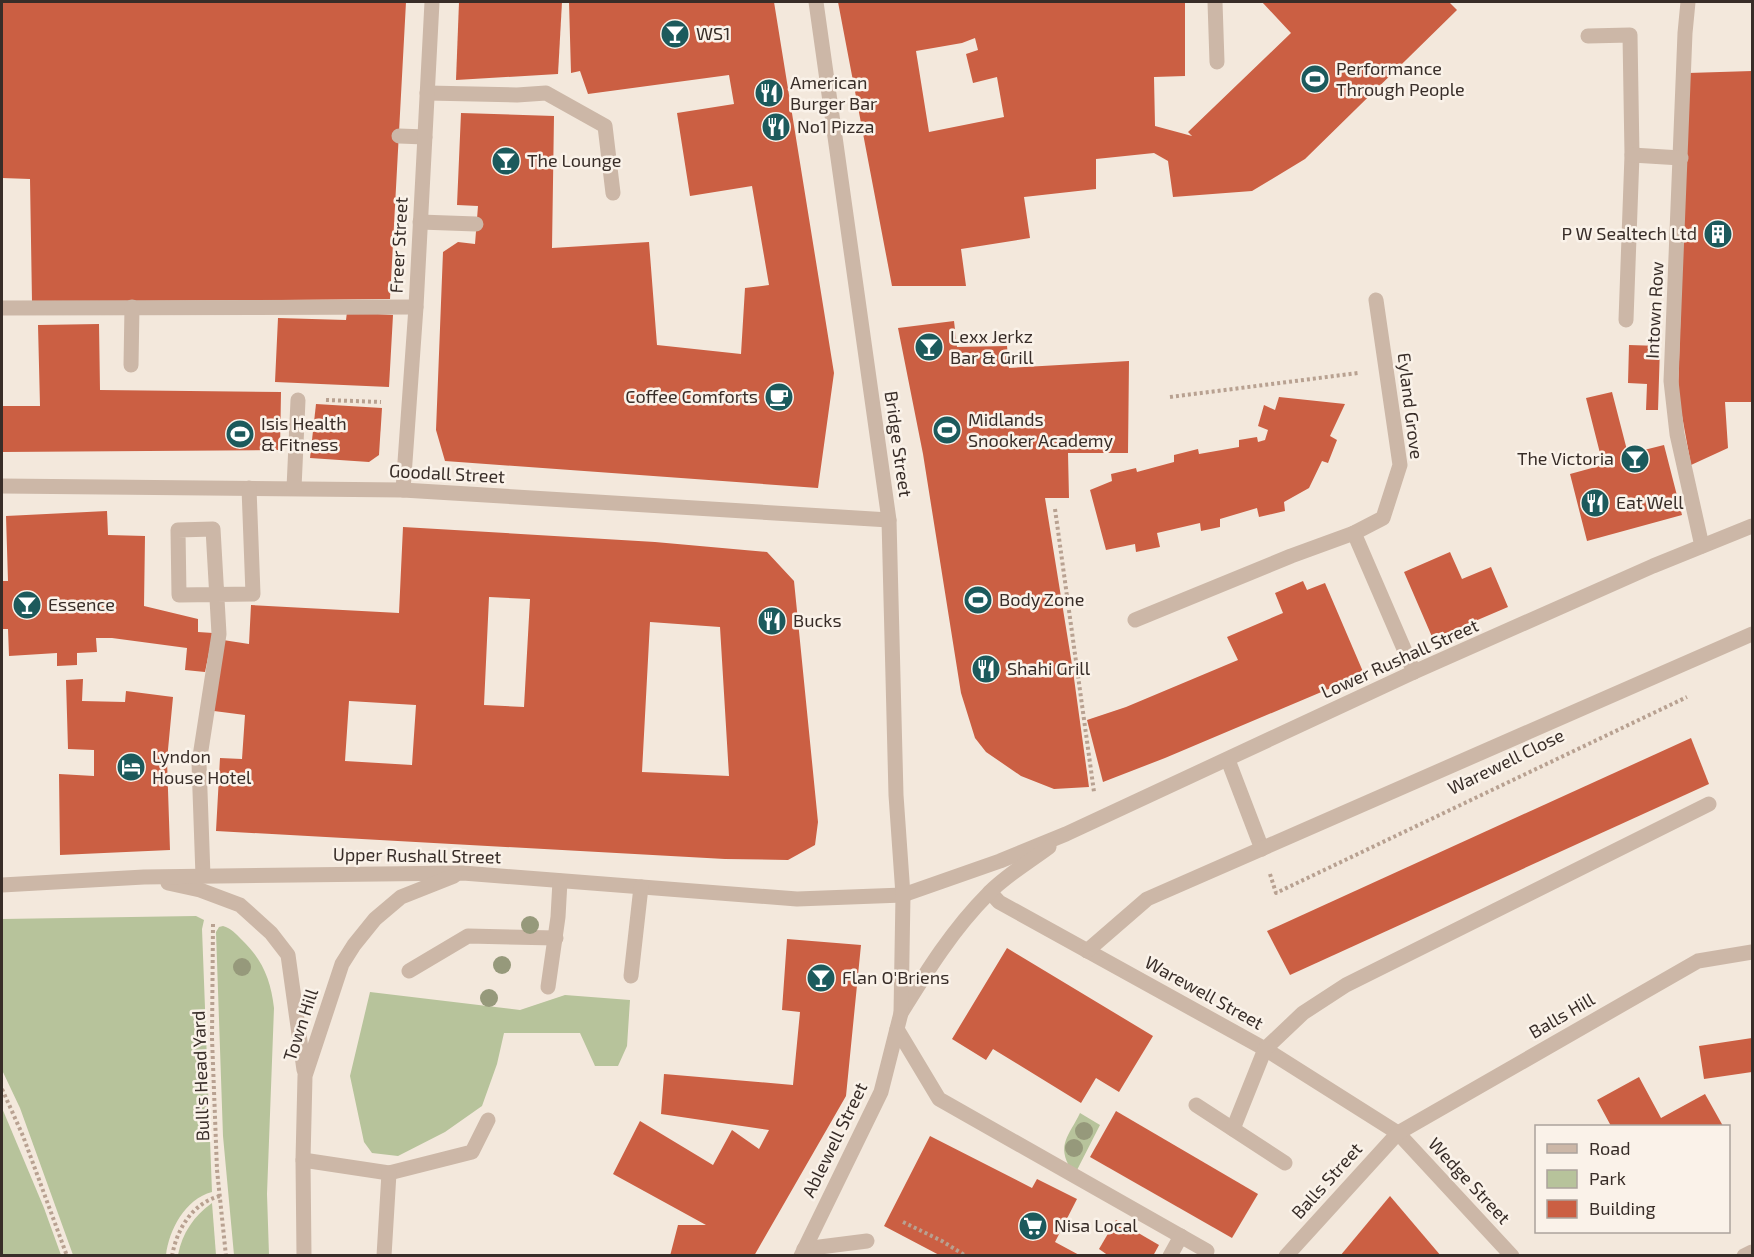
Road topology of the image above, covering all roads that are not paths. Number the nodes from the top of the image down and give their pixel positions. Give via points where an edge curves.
1 (432, 2) edge
2 (816, 2) edge
3 (1215, 2) edge
4 (1688, 2) edge
5 (1588, 36) dead end
6 (1217, 63) dead end
7 (427, 93) junction
8 (399, 136) dead end
9 (425, 137) junction
10 (1632, 155) junction
11 (1681, 158) junction
12 (614, 193) dead end
13 (420, 222) junction
14 (476, 224) dead end
15 (1376, 300) dead end
16 (132, 307) junction
17 (416, 307) junction
18 (2, 308) edge
19 (1626, 320) dead end
20 (130, 365) dead end
21 (298, 399) dead end
22 (2, 486) edge
23 (249, 488) junction
24 (294, 488) junction
25 (403, 490) junction
26 (889, 520) junction
27 (1752, 526) edge
28 (1354, 533) junction
29 (1702, 546) junction
30 (217, 595) junction
31 (1135, 620) dead end
32 (1752, 634) edge
33 (1414, 672) junction
34 (1228, 760) junction
35 (1709, 804) dead end
36 (1066, 834) junction
37 (1262, 849) junction
38 (463, 873) junction
39 (203, 876) junction
40 (144, 877) junction
41 (560, 881) junction
42 (2, 885) edge
43 (641, 887) junction
44 (990, 892) junction
45 (903, 895) junction
46 (556, 938) junction
47 (1087, 951) junction
48 (1752, 952) edge
49 (409, 972) dead end
50 (631, 976) dead end
51 (548, 987) dead end
52 (901, 1013) junction
53 (897, 1029) junction
54 (1265, 1049) junction
55 (305, 1076) junction
56 (1196, 1105) dead end
57 (488, 1120) dead end
58 (1233, 1129) junction
59 (1398, 1133) junction
60 (303, 1160) junction
61 (1285, 1163) dead end
62 (389, 1173) junction
63 (1181, 1236) junction
64 (867, 1241) dead end
65 (802, 1252) edge
66 (1752, 1252) edge
67 (303, 1256) edge
68 (384, 1256) edge
69 (1170, 1256) edge
70 (1204, 1256) edge
71 (1286, 1256) edge
72 (1512, 1256) edge
73 (1744, 1256) edge

1 - 7 street, Freer Street
2 - 26 street, Bridge Street
3 - 6 street
4 - 11 street, Intown Row
5 - 10 street via 1630,35
7 - 9 street, Freer Street
7 - 12 street via 546,93 604,126
8 - 9 street
9 - 13 street, Freer Street
10 - 11 street
10 - 19 street
11 - 29 street, Intown Row via 1671,381 1677,434
13 - 14 street
13 - 17 street, Freer Street
15 - 28 street, Eyland Grove via 1400,465 1383,518
16 - 17 street
16 - 18 street
16 - 20 street
17 - 25 street, Freer Street
21 - 24 street
22 - 23 street, Goodall Street
23 - 24 street, Goodall Street
23 - 30 street via 253,594
24 - 25 street, Goodall Street
25 - 26 street, Goodall Street
26 - 45 street, Bridge Street via 896,795
27 - 29 street, Lower Rushall Street
28 - 31 street, Eyland Grove
28 - 33 street
29 - 33 street, Lower Rushall Street
30 - 30 street via 213,529 178,530 179,595
30 - 39 street via 219,634 199,764
32 - 37 street
33 - 34 street, Lower Rushall Street
34 - 36 street, Lower Rushall Street
34 - 37 street
35 - 54 street via 1346,985 1303,1013
36 - 44 street, Lower Rushall Street
36 - 45 street, Lower Rushall Street
37 - 47 street via 1147,898
38 - 39 street, Upper Rushall Street
38 - 41 street, Upper Rushall Street
38 - 55 street, Town Hill via 401,897 375,919 354,945 342,964
39 - 40 street, Upper Rushall Street
40 - 42 street, Upper Rushall Street
40 - 55 street via 200,890 240,905 271,933 289,958
41 - 43 street, Upper Rushall Street
41 - 46 street
43 - 45 street, Upper Rushall Street via 797,899
43 - 50 street
44 - 47 street, Warewell Street via 999,902
44 - 52 street, Lower Rushall Street via 966,918
45 - 52 street, Ablewell Street
46 - 49 street via 468,936
46 - 51 street
47 - 54 street, Warewell Street
48 - 59 street, Balls Hill via 1698,961
52 - 53 street, Ablewell Street
53 - 63 street via 939,1099
53 - 65 street, Ablewell Street via 881,1092
54 - 58 street
54 - 59 street, Warewell Street
55 - 60 street, Town Hill
56 - 58 street
57 - 62 street via 472,1152
58 - 61 street
59 - 71 street, Balls Street
59 - 72 street, Wedge Street
60 - 62 street
60 - 67 street, Town Hill
62 - 68 street
63 - 69 street
63 - 70 street via 1207,1251
64 - 65 street
66 - 73 street

